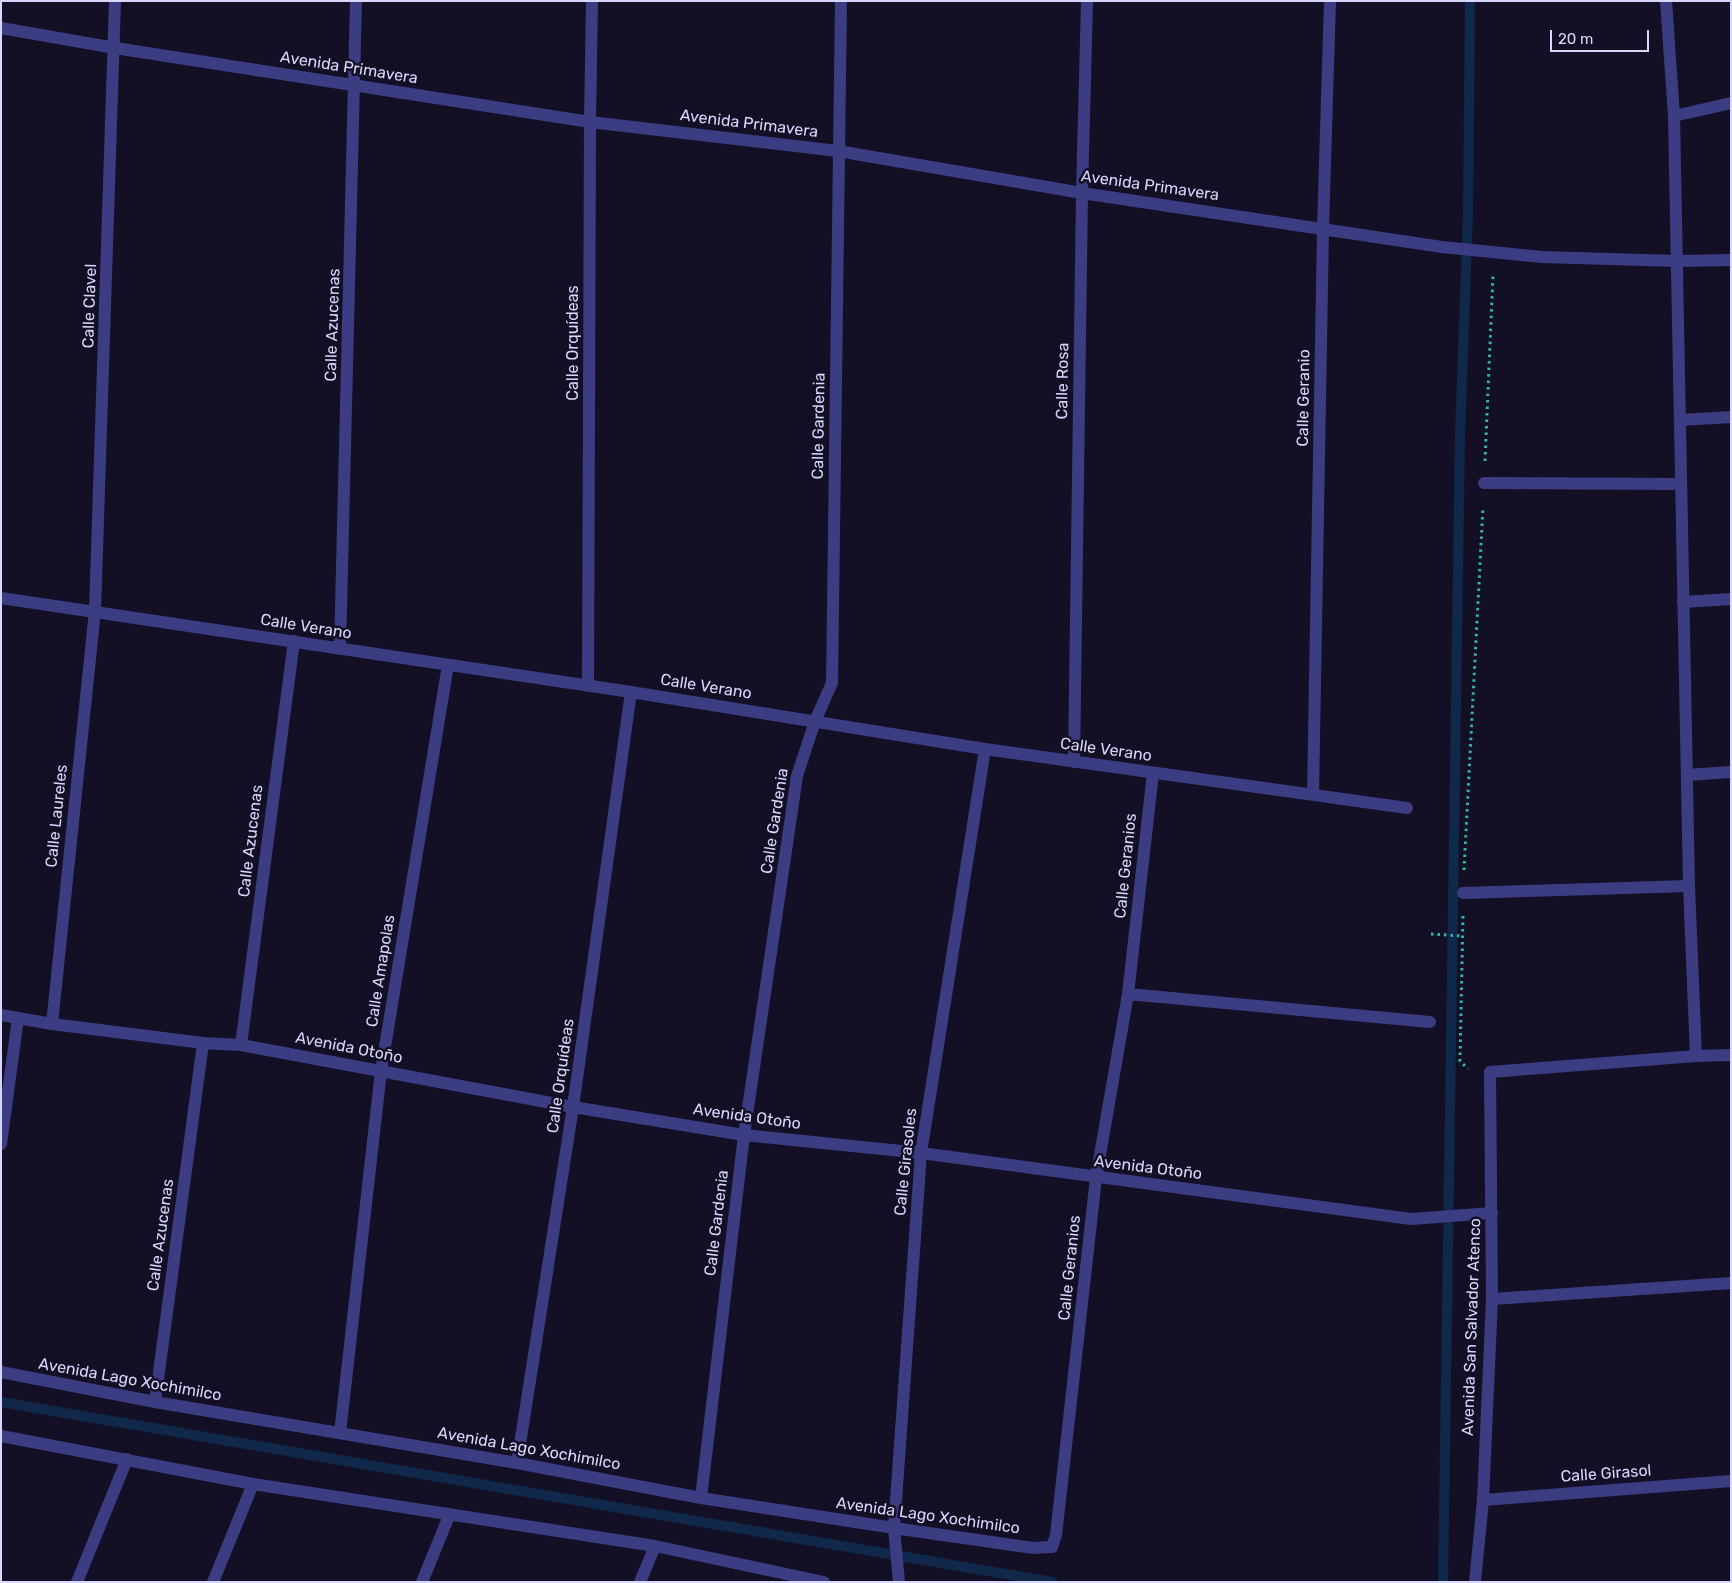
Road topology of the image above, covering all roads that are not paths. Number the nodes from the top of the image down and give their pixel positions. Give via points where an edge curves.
1 (115, 1) edge
2 (356, 1) edge
3 (592, 1) edge
4 (841, 1) edge
5 (1087, 1) edge
6 (1330, 1) edge
7 (1666, 1) edge
8 (1, 28) edge
9 (115, 48) junction
10 (356, 85) junction
11 (1731, 103) edge
12 (1674, 116) junction
13 (590, 122) junction
14 (838, 151) junction
15 (1082, 193) junction
16 (1323, 228) junction
17 (1731, 260) edge
18 (1677, 261) junction
19 (1731, 417) edge
20 (1680, 420) junction
21 (1484, 483) road end
22 (1681, 484) junction
23 (1, 598) edge
24 (1731, 599) edge
25 (1683, 602) junction
26 (95, 611) junction
27 (294, 642) junction
28 (340, 649) junction
29 (448, 665) junction
30 (588, 686) junction
31 (631, 692) junction
32 (815, 720) junction
33 (985, 749) junction
34 (1074, 762) junction
35 (1731, 772) edge
36 (1153, 773) junction
37 (1687, 775) junction
38 (1312, 795) junction
39 (1407, 808) dead end
40 (1689, 886) junction
41 (1463, 893) road end
42 (1128, 994) junction
43 (1, 1016) edge
44 (18, 1018) junction
45 (1430, 1022) dead end
46 (52, 1024) junction
47 (203, 1042) junction
48 (241, 1045) junction
49 (1731, 1055) edge
50 (1696, 1056) junction
51 (381, 1071) junction
52 (573, 1107) junction
53 (744, 1135) junction
54 (1, 1144) edge
55 (921, 1153) junction
56 (1096, 1178) junction
57 (1492, 1213) junction
58 (1731, 1283) edge
59 (1492, 1299) junction
60 (1, 1372) edge
61 (155, 1402) junction
62 (340, 1433) junction
63 (1, 1436) edge
64 (127, 1459) junction
65 (517, 1463) junction
66 (1731, 1481) edge
67 (253, 1484) junction
68 (701, 1498) junction
69 (1483, 1500) junction
70 (449, 1516) junction
71 (894, 1528) junction
72 (655, 1546) junction
73 (1052, 1547) joint
74 (898, 1580) edge
75 (78, 1582) edge
76 (213, 1582) edge
77 (422, 1582) edge
78 (640, 1582) edge
79 (824, 1582) edge
80 (1475, 1582) edge

1 - 9 street, Calle Clavel
2 - 10 street, Calle Azucenas
3 - 13 street, Calle Orquídeas
4 - 14 street, Calle Gardenia
5 - 15 street, Calle Rosa
6 - 16 street, Calle Geranio
7 - 12 street
8 - 9 street, Avenida Primavera
9 - 10 street, Avenida Primavera
9 - 26 street, Calle Clavel
10 - 13 street, Avenida Primavera
10 - 28 street, Calle Azucenas
11 - 12 street
12 - 18 street
13 - 14 street, Avenida Primavera
13 - 30 street, Calle Orquídeas
14 - 15 street, Avenida Primavera
14 - 32 street, Calle Gardenia via 832,683
15 - 16 street, Avenida Primavera
15 - 34 street, Calle Rosa
16 - 18 street, Avenida Primavera via 1442,247 1542,257
16 - 38 street, Calle Geranio
17 - 18 street, Avenida Primavera
18 - 20 street
19 - 20 street
20 - 22 street
21 - 22 street
22 - 25 street
23 - 26 street, Calle Verano
24 - 25 street
25 - 37 street
26 - 27 street, Calle Verano
26 - 46 street, Calle Laureles
27 - 28 street, Calle Verano
27 - 48 street, Calle Azucenas
28 - 29 street, Calle Verano
29 - 30 street, Calle Verano
29 - 51 street, Calle Amapolas
30 - 31 street, Calle Verano
31 - 32 street, Calle Verano
31 - 52 street, Calle Orquídeas
32 - 33 street, Calle Verano
32 - 53 street, Calle Gardenia via 797,776
33 - 34 street, Calle Verano
33 - 55 street, Calle Girasoles
34 - 36 street, Calle Verano
35 - 37 street
36 - 38 street, Calle Verano
36 - 42 street, Calle Geranios
37 - 40 street
38 - 39 street, Calle Verano
40 - 41 street
40 - 50 street
42 - 45 street
42 - 56 street, Calle Geranios
43 - 44 street, Avenida Otoño
44 - 46 street, Avenida Otoño
44 - 54 street
46 - 47 street, Avenida Otoño
47 - 48 street, Avenida Otoño
47 - 61 street, Calle Azucenas
48 - 51 street, Avenida Otoño
49 - 50 street
50 - 57 street, Avenida San Salvador Atenco via 1490,1072
51 - 52 street, Avenida Otoño
51 - 62 street, Calle Amapolas
52 - 53 street, Avenida Otoño
52 - 65 street, Calle Orquídeas
53 - 55 street, Avenida Otoño
53 - 68 street, Calle Gardenia
55 - 56 street, Avenida Otoño
55 - 71 street, Calle Girasoles
56 - 57 street, Avenida Otoño via 1411,1219
56 - 73 street, Calle Geranios via 1056,1535
57 - 59 street, Avenida San Salvador Atenco
58 - 59 street
59 - 69 street, Avenida San Salvador Atenco
60 - 61 street, Avenida Lago Xochimilco
61 - 62 street, Avenida Lago Xochimilco
62 - 65 street, Avenida Lago Xochimilco
63 - 64 street
64 - 67 street
64 - 75 street
65 - 68 street, Avenida Lago Xochimilco
66 - 69 street, Calle Girasol
67 - 70 street
67 - 76 street
68 - 71 street, Avenida Lago Xochimilco
69 - 80 street, Avenida San Salvador Atenco
70 - 72 street
70 - 77 street
71 - 73 street, Avenida Lago Xochimilco via 1033,1548
71 - 74 street, Calle Girasoles
72 - 78 street
72 - 79 street

